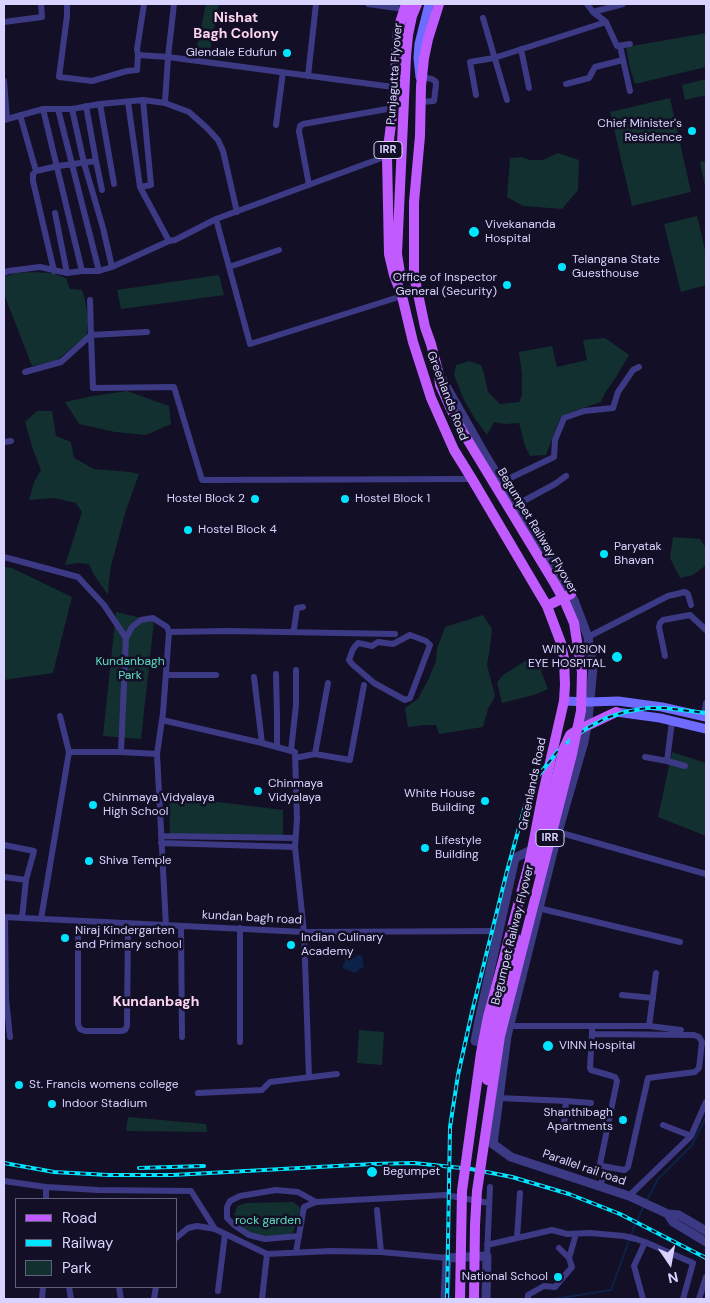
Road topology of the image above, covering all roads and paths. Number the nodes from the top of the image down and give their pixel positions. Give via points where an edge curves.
1 (41, 4) edge
2 (67, 4) edge
3 (144, 4) edge
4 (174, 4) edge
5 (316, 4) edge
6 (368, 4) edge
7 (417, 4) edge
8 (429, 4) edge
9 (439, 4) edge
10 (587, 4) edge
11 (623, 4) edge
12 (405, 7) edge
13 (593, 12) junction
14 (483, 18) dead end
15 (4, 22) edge
16 (606, 22) junction
17 (630, 44) dead end
18 (620, 46) junction
19 (520, 49) junction
20 (138, 55) junction
21 (168, 57) junction
22 (494, 58) junction
23 (623, 60) junction
24 (282, 72) junction
25 (308, 76) junction
26 (4, 81) edge
27 (422, 82) junction
28 (566, 84) dead end
29 (394, 87) junction
30 (529, 88) dead end
31 (630, 91) dead end
32 (476, 95) dead end
33 (143, 100) junction
34 (507, 100) dead end
35 (128, 102) junction
36 (421, 102) junction
37 (164, 103) junction
38 (100, 104) junction
39 (86, 106) junction
40 (43, 108) junction
41 (393, 108) junction
42 (58, 109) junction
43 (72, 109) junction
44 (20, 115) junction
45 (5, 120) edge
46 (276, 125) dead end
47 (387, 156) junction
48 (96, 161) junction
49 (84, 163) junction
50 (71, 164) junction
51 (58, 166) junction
52 (36, 171) junction
53 (114, 184) dead end
54 (309, 185) junction
55 (140, 187) junction
56 (102, 190) dead end
57 (236, 212) junction
58 (55, 213) dead end
59 (216, 219) junction
60 (169, 241) junction
61 (279, 250) dead end
62 (112, 267) junction
63 (229, 268) junction
64 (54, 271) junction
65 (82, 271) junction
66 (99, 271) junction
67 (4, 273) edge
68 (67, 273) junction
69 (402, 296) junction
70 (90, 300) dead end
71 (147, 332) dead end
72 (91, 335) junction
73 (639, 367) dead end
74 (25, 372) dead end
75 (439, 374) junction
76 (4, 442) edge
77 (11, 442) dead end
78 (566, 476) dead end
79 (472, 478) junction
80 (502, 482) junction
81 (516, 505) junction
82 (4, 557) edge
83 (570, 594) junction
84 (691, 605) dead end
85 (548, 606) junction
86 (302, 607) dead end
87 (706, 630) edge
88 (169, 632) junction
89 (292, 632) junction
90 (588, 637) junction
91 (126, 638) junction
92 (393, 644) junction
93 (665, 656) dead end
94 (296, 670) dead end
95 (276, 674) dead end
96 (166, 675) junction
97 (216, 675) dead end
98 (254, 676) dead end
99 (328, 682) dead end
100 (364, 684) dead end
101 (564, 701) junction
102 (590, 702) junction
103 (706, 703) edge
104 (616, 712) joint
105 (60, 716) dead end
106 (705, 717) edge
107 (162, 720) junction
108 (672, 721) junction
109 (587, 726) junction
110 (706, 729) edge
111 (262, 743) junction
112 (277, 747) junction
113 (291, 751) junction
114 (69, 752) junction
115 (121, 752) junction
116 (157, 754) junction
117 (315, 754) junction
118 (645, 757) dead end
119 (295, 758) junction
120 (667, 761) junction
121 (685, 766) dead end
122 (558, 832) junction
123 (224, 837) junction
124 (244, 837) junction
125 (295, 838) junction
126 (161, 839) junction
127 (4, 845) edge
128 (224, 845) junction
129 (245, 845) junction
130 (295, 847) junction
131 (532, 849) junction
132 (530, 860) joint
133 (706, 874) edge
134 (4, 877) edge
135 (26, 880) junction
136 (538, 908) junction
137 (4, 917) edge
138 (22, 918) junction
139 (42, 919) junction
140 (78, 921) junction
141 (128, 924) junction
142 (166, 926) junction
143 (181, 926) junction
144 (240, 928) junction
145 (499, 931) junction
146 (304, 932) junction
147 (680, 942) dead end
148 (656, 973) dead end
149 (622, 994) dead end
150 (653, 998) junction
151 (479, 1022) junction
152 (509, 1026) junction
153 (593, 1026) junction
154 (621, 1026) junction
155 (649, 1026) junction
156 (681, 1030) dead end
157 (592, 1034) junction
158 (624, 1035) junction
159 (10, 1037) dead end
160 (182, 1037) dead end
161 (240, 1042) dead end
162 (506, 1046) junction
163 (338, 1074) dead end
164 (309, 1077) junction
165 (198, 1094) dead end
166 (499, 1098) junction
167 (566, 1101) junction
168 (706, 1102) edge
169 (591, 1103) dead end
170 (663, 1125) dead end
171 (564, 1127) dead end
172 (485, 1130) junction
173 (691, 1136) junction
174 (493, 1144) joint
175 (606, 1167) junction
176 (4, 1181) edge
177 (46, 1186) junction
178 (490, 1187) dead end
179 (600, 1187) junction
180 (98, 1190) junction
181 (520, 1193) dead end
182 (629, 1196) junction
183 (46, 1198) edge
184 (100, 1198) edge
185 (316, 1202) junction
186 (489, 1204) junction
187 (377, 1210) dead end
188 (668, 1214) junction
189 (215, 1229) junction
190 (706, 1231) edge
191 (225, 1234) junction
192 (576, 1234) junction
193 (178, 1236) edge
194 (298, 1236) junction
195 (517, 1238) junction
196 (645, 1242) junction
197 (706, 1242) edge
198 (487, 1245) junction
199 (559, 1248) dead end
200 (296, 1252) junction
201 (382, 1252) junction
202 (267, 1254) junction
203 (487, 1256) junction
204 (446, 1258) junction
205 (569, 1258) junction
206 (706, 1277) edge
207 (218, 1291) dead end
208 (262, 1299) edge
209 (445, 1299) edge
210 (460, 1299) edge
211 (474, 1299) edge
212 (486, 1299) edge
213 (528, 1299) edge
214 (643, 1299) edge
215 (683, 1299) edge
216 (699, 1299) edge

1 - 15 street via 42,17
2 - 20 street via 60,77 92,80 137,70
3 - 20 street
4 - 21 street
5 - 25 street
6 - 12 street
7 - 69 main road, Punjagutta Flyover / IRR via 408,35 397,254
8 - 27 main road, Greenlands Road / IRR via 419,44 418,71
9 - 27 main road, Greenlands Road / IRR via 428,38
10 - 13 street
11 - 13 street
12 - 29 main road, Greenlands Road / IRR via 398,29
13 - 16 street
14 - 22 street
16 - 18 street via 617,46
16 - 19 street
17 - 18 street
18 - 23 street
19 - 22 street
19 - 30 street
20 - 21 street
21 - 24 street
21 - 37 street
22 - 32 street via 470,62
22 - 34 street
23 - 28 street via 595,67 590,78
23 - 31 street
24 - 25 street
24 - 46 street
25 - 29 street
26 - 45 street
27 - 36 main road, Greenlands Road / IRR
27 - 36 street via 432,78 436,86 434,101
29 - 41 main road, Greenlands Road / IRR
33 - 35 street
33 - 37 street
33 - 55 street via 151,185
35 - 38 street
35 - 55 street
36 - 75 main road, Greenlands Road / IRR via 414,202 414,275
37 - 57 street via 189,112 218,140
38 - 39 street
38 - 53 street
39 - 43 street
39 - 48 street
40 - 42 street
40 - 44 street
40 - 51 street
41 - 47 main road, Greenlands Road / IRR
41 - 54 street via 300,126 298,130
42 - 43 street
42 - 50 street
43 - 49 street
44 - 45 street
44 - 52 street
47 - 54 street
47 - 69 main road, Greenlands Road / IRR via 389,254
48 - 49 street
48 - 56 street
49 - 50 street
49 - 62 street
50 - 51 street
50 - 66 street
51 - 52 street
51 - 65 street
52 - 64 street via 33,182
54 - 57 street
55 - 60 street
57 - 59 street
58 - 68 street
59 - 60 street
59 - 63 street
60 - 62 street
61 - 63 street
62 - 66 street
63 - 69 street via 250,344
64 - 67 street via 40,267
64 - 68 street
65 - 66 street
65 - 68 street
69 - 79 main road, Greenlands Road / IRR via 431,398 454,450
70 - 72 street
71 - 72 street
72 - 74 street via 61,362
72 - 79 street via 93,388 174,387 202,480
73 - 80 street via 633,370 618,392 613,408 584,411 564,418 554,456
75 - 80 street, Greenlands Road / IRR
75 - 172 main road, Begumpet Railway Flyover / IRR, bridge via 440,385 461,429 565,602 574,622 582,672 578,725 500,1036
76 - 77 street
78 - 81 street
79 - 85 main road, Greenlands Road / IRR
80 - 81 street, Greenlands Road / IRR
81 - 83 street, Greenlands Road / IRR
82 - 91 street via 78,577 104,605
83 - 85 main road
83 - 90 street, Greenlands Road / IRR
84 - 90 street via 685,592 668,596
85 - 101 main road, Greenlands Road / IRR via 561,642
86 - 89 street via 297,608
87 - 93 street via 690,615 663,620 660,627
88 - 89 street
88 - 91 street via 167,626 153,618 132,627
88 - 96 street
89 - 92 street via 394,634
90 - 102 street, Greenlands Road / IRR via 593,666
91 - 115 street
92 - 92 street via 378,642 372,646 358,643 349,660 374,683 405,700 410,698 430,645 413,635
94 - 113 street
95 - 112 street
96 - 97 street
96 - 107 street
98 - 111 street
99 - 117 street
100 - 117 street via 350,760
101 - 102 main road
101 - 131 main road, Greenlands Road / IRR
102 - 106 main road via 618,701
102 - 109 street, Greenlands Road
103 - 106 street
104 - 108 main road
104 - 109 main road
105 - 114 street
107 - 111 street
107 - 116 street
108 - 110 main road
108 - 120 street
109 - 122 street, Greenlands Road
109 - 172 main road, IRR, bridge via 570,735 564,748 492,1036
111 - 112 street
112 - 113 street
113 - 119 street via 295,752
114 - 115 street
114 - 139 street
115 - 116 street
116 - 126 street
117 - 119 street
118 - 120 street
119 - 125 street
120 - 121 street
122 - 133 street
122 - 136 street, Greenlands Road
123 - 124 street
123 - 126 street
123 - 128 street
124 - 125 street
124 - 129 street
125 - 130 street
126 - 128 street
126 - 142 street
127 - 135 street via 34,851
128 - 129 street
129 - 130 street
130 - 146 street
131 - 132 main road, Greenlands Road / IRR
131 - 145 street via 515,858
132 - 210 main road, Begumpet Railway Flyover / IRR, bridge via 481,1053 462,1191
134 - 135 street
135 - 138 street
136 - 147 street
136 - 152 street, Greenlands Road
137 - 138 street, kundan bagh road
137 - 159 street
138 - 139 street, kundan bagh road
139 - 140 street, kundan bagh road
140 - 141 street, kundan bagh road
140 - 141 street via 78,1024 85,1031 121,1031 127,1026
141 - 142 street, kundan bagh road
142 - 143 street, kundan bagh road
143 - 144 street, kundan bagh road
143 - 160 street
144 - 146 street, kundan bagh road
144 - 161 street
145 - 146 street, kundan bagh road
145 - 151 street
146 - 164 street
148 - 150 street
149 - 150 street
150 - 155 street
151 - 152 street
151 - 162 street via 475,1041
152 - 153 street
152 - 162 street, Greenlands Road
153 - 154 street
153 - 157 street
154 - 155 street
154 - 158 street
155 - 156 street
157 - 158 street
157 - 175 street via 591,1070 612,1076 616,1081 600,1162
158 - 175 street via 699,1037 702,1042 699,1068 695,1072 648,1078 628,1167 624,1170
162 - 166 street, Greenlands Road
163 - 164 street
164 - 165 street via 270,1082 262,1090
166 - 167 street
166 - 174 street, Greenlands Road
167 - 169 street
167 - 171 street
168 - 173 street
170 - 173 street
172 - 211 main road, Begumpet Railway Flyover / IRR, bridge via 477,1192
173 - 182 street
174 - 179 street, Parallel rail road via 511,1157
175 - 179 street
176 - 177 street
177 - 180 street
177 - 183 street
178 - 186 street
179 - 182 street, Parallel rail road
180 - 184 street
180 - 189 street via 190,1191
181 - 195 street
182 - 188 street, Parallel rail road
185 - 186 street via 446,1195
185 - 194 street via 304,1207
185 - 194 street via 298,1192 276,1190 240,1196 230,1201 228,1218 249,1235 265,1239
186 - 198 street
187 - 201 street
188 - 190 street, Parallel rail road via 679,1215
188 - 197 street, Parallel rail road via 673,1222
189 - 191 street
189 - 193 street via 197,1226 188,1228
191 - 202 street
191 - 207 street
192 - 195 street via 552,1230
192 - 196 street via 624,1236
192 - 205 street
194 - 200 street
195 - 198 street
196 - 214 street via 634,1266
196 - 215 street via 693,1263
198 - 203 street
199 - 205 street
200 - 201 street
200 - 202 street
201 - 204 street
202 - 208 street
203 - 204 street
203 - 212 street
204 - 209 street
205 - 213 street via 572,1266 555,1287 544,1286 528,1295
206 - 216 street

